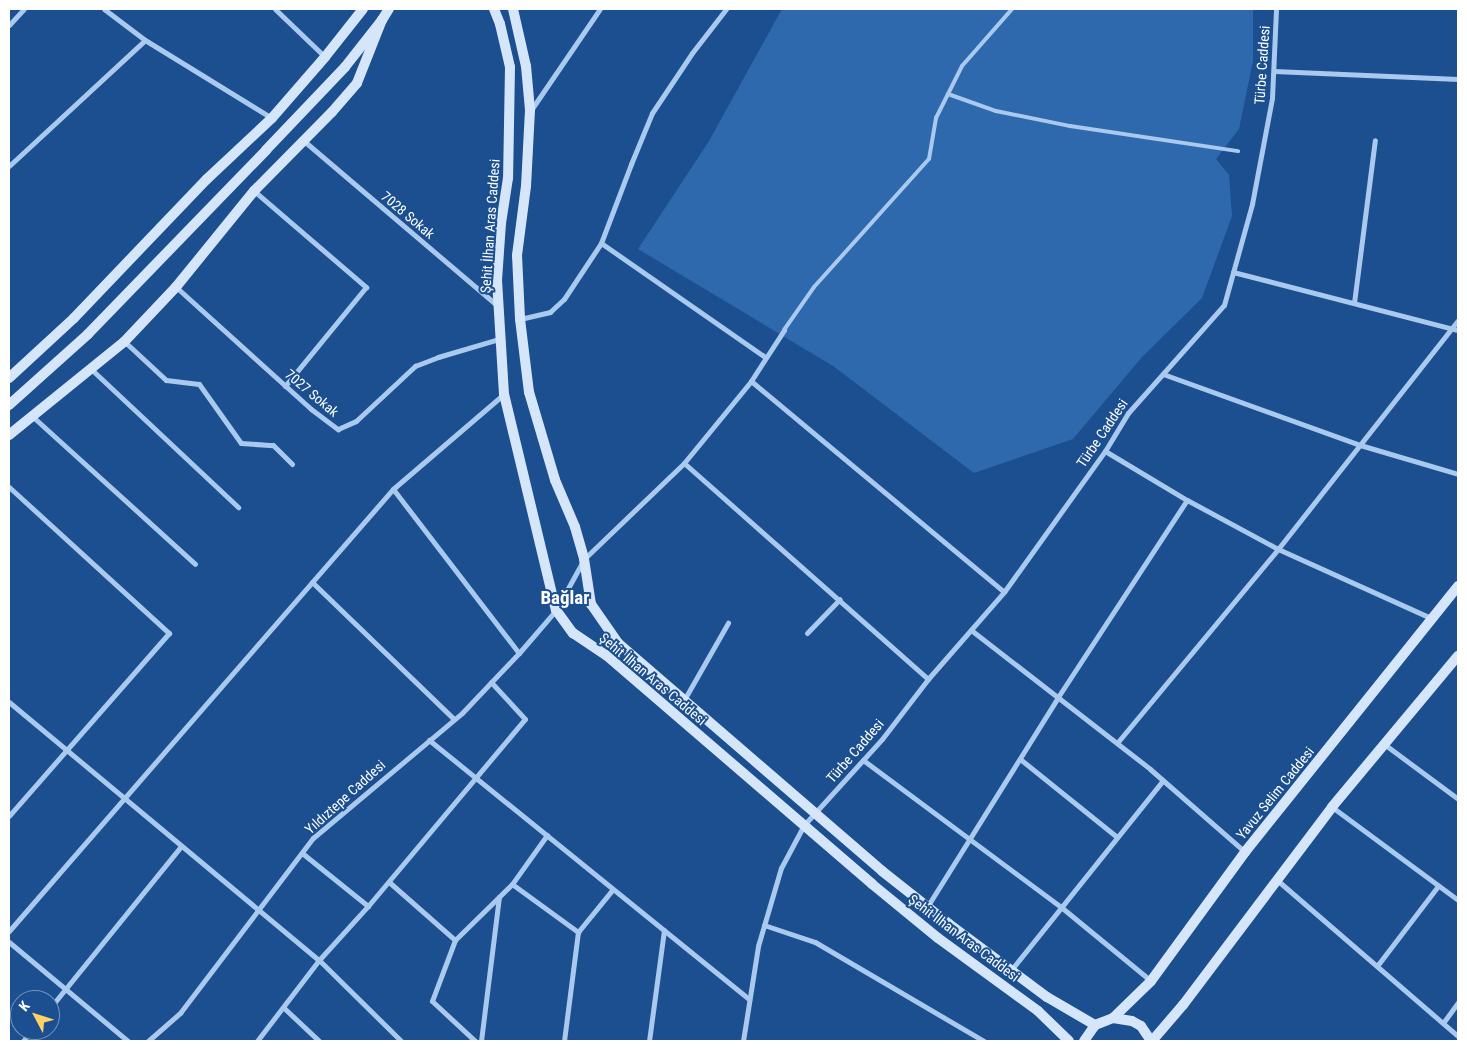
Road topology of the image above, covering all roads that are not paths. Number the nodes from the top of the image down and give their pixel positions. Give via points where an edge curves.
1 (24, 9) edge
2 (104, 9) edge
3 (274, 9) edge
4 (363, 9) edge
5 (389, 9) edge
6 (494, 9) edge
7 (513, 9) edge
8 (600, 9) edge
9 (726, 9) edge
10 (1012, 9) edge
11 (1276, 9) edge
12 (382, 20) junction
13 (9, 25) edge
14 (145, 40) junction
15 (325, 57) junction
16 (1274, 71) junction
17 (1458, 79) edge
18 (948, 94) junction
19 (530, 110) junction
20 (272, 118) junction
21 (1375, 140) dead end
22 (304, 141) junction
23 (1238, 151) dead end
24 (9, 166) edge
25 (254, 191) junction
26 (601, 243) junction
27 (1233, 272) junction
28 (176, 287) junction
29 (1354, 303) junction
30 (498, 306) junction
31 (520, 319) junction
32 (1458, 320) edge
33 (1455, 329) edge
34 (784, 330) joint
35 (499, 338) junction
36 (124, 342) junction
37 (765, 357) junction
38 (91, 368) junction
39 (1163, 374) junction
40 (9, 378) edge
41 (751, 381) junction
42 (285, 386) junction
43 (504, 394) junction
44 (9, 405) edge
45 (32, 415) junction
46 (9, 435) edge
47 (1360, 445) junction
48 (1105, 451) junction
49 (292, 464) dead end
50 (684, 464) junction
51 (1458, 474) edge
52 (9, 487) edge
53 (393, 489) junction
54 (1187, 500) junction
55 (238, 507) dead end
56 (1278, 549) junction
57 (584, 560) junction
58 (195, 564) dead end
59 (312, 582) junction
60 (1458, 586) edge
61 (1004, 592) junction
62 (840, 599) junction
63 (556, 610) junction
64 (1431, 618) junction
65 (728, 623) dead end
66 (971, 630) junction
67 (807, 633) dead end
68 (520, 653) junction
69 (1458, 656) edge
70 (928, 679) junction
71 (491, 682) junction
72 (1058, 697) junction
73 (684, 700) junction
74 (9, 702) edge
75 (454, 720) junction
76 (429, 740) junction
77 (1117, 743) junction
78 (1384, 744) junction
79 (68, 750) junction
80 (1020, 759) junction
81 (863, 760) junction
82 (476, 778) junction
83 (1163, 780) junction
84 (125, 798) junction
85 (1458, 799) edge
86 (1332, 806) junction
87 (815, 813) junction
88 (9, 816) edge
89 (804, 825) junction
90 (546, 835) junction
91 (1117, 837) junction
92 (971, 840) junction
93 (181, 846) junction
94 (1244, 852) junction
95 (302, 853) junction
96 (1276, 880) junction
97 (389, 882) junction
98 (512, 884) junction
99 (1438, 886) junction
100 (613, 888) junction
101 (499, 897) junction
102 (1458, 900) edge
103 (368, 906) junction
104 (927, 907) junction
105 (1060, 907) junction
106 (259, 911) junction
107 (764, 925) junction
108 (664, 930) junction
109 (9, 931) edge
110 (578, 932) junction
111 (455, 940) junction
112 (9, 942) edge
113 (319, 960) junction
114 (1378, 966) junction
115 (1010, 970) junction
116 (1151, 982) junction
117 (65, 989) junction
118 (60, 995) edge
119 (750, 999) junction
120 (1458, 1002) edge
121 (284, 1008) junction
122 (1113, 1018) junction
123 (1443, 1023) junction
124 (1095, 1025) junction
125 (1458, 1036) edge
126 (128, 1041) edge
127 (148, 1041) edge
128 (257, 1041) edge
129 (319, 1041) edge
130 (401, 1041) edge
131 (475, 1041) edge
132 (481, 1041) edge
133 (564, 1041) edge
134 (649, 1041) edge
135 (743, 1041) edge
136 (984, 1041) edge
137 (1069, 1041) edge
138 (1084, 1041) edge
139 (1151, 1041) edge

1 - 13 street
2 - 14 street
3 - 15 street
4 - 15 main road
5 - 12 main road
6 - 30 main road, Şehit İlhan Aras Caddesi via 510,67 508,178 501,223
7 - 19 main road, Şehit İlhan Aras Caddesi via 526,66
8 - 19 street
9 - 26 street via 652,113
10 - 18 lane via 962,66
11 - 16 street, Türbe Caddesi
12 - 22 main road via 357,83
12 - 44 main road via 338,74 88,334
14 - 20 street
14 - 24 street
15 - 20 main road
16 - 17 street
16 - 27 street, Türbe Caddesi via 1252,204
18 - 23 lane via 996,111 1070,126
18 - 34 lane via 936,118 930,159 814,287
19 - 31 main road, Şehit İlhan Aras Caddesi via 526,186 517,255
20 - 40 main road via 207,179 74,318
21 - 29 street
22 - 25 main road
22 - 30 street, 7028 Sokak
25 - 28 main road
25 - 42 street via 366,287
26 - 31 street via 564,299 550,312
26 - 37 street
27 - 29 street
27 - 39 street, Türbe Caddesi via 1224,305
28 - 36 main road
28 - 42 street, 7027 Sokak
29 - 33 street
30 - 35 main road, Şehit İlhan Aras Caddesi
31 - 57 main road, Şehit İlhan Aras Caddesi via 529,392 555,480 575,527
32 - 33 street
33 - 47 street
34 - 37 street, Yıldıztepe Caddesi
35 - 42 street, 7027 Sokak via 415,366 356,421 338,428
35 - 43 main road, Şehit İlhan Aras Caddesi
36 - 38 main road
36 - 49 street via 166,380 199,384 241,443 273,445
37 - 41 street, Yıldıztepe Caddesi
38 - 45 main road
38 - 55 street
39 - 47 street
39 - 48 street, Türbe Caddesi via 1128,413
41 - 50 street, Yıldıztepe Caddesi
41 - 61 street
43 - 53 street
43 - 63 main road, Şehit İlhan Aras Caddesi
45 - 46 main road
45 - 58 street
47 - 51 street
47 - 56 street
48 - 54 street
48 - 61 street, Türbe Caddesi
50 - 57 street, Yıldıztepe Caddesi
50 - 62 street
52 - 79 street via 170,633
53 - 59 street
53 - 68 street
54 - 56 street
54 - 72 street
56 - 64 street
56 - 77 street
57 - 63 street, Yıldıztepe Caddesi
57 - 73 main road, Şehit İlhan Aras Caddesi via 591,604 618,644
59 - 75 street
59 - 84 street
60 - 64 main road, Yavuz Selim Caddesi
61 - 66 street, Türbe Caddesi
62 - 67 street
62 - 70 street
63 - 68 street, Yıldıztepe Caddesi
63 - 89 main road, Şehit İlhan Aras Caddesi via 573,633 606,655
64 - 94 main road, Yavuz Selim Caddesi
65 - 73 street
66 - 70 street, Türbe Caddesi
66 - 72 street
68 - 71 street, Yıldıztepe Caddesi
69 - 78 main road
70 - 81 street, Türbe Caddesi
71 - 75 street, Yıldıztepe Caddesi
71 - 82 street via 525,719
72 - 77 street
72 - 80 street
73 - 87 main road, Şehit İlhan Aras Caddesi
74 - 79 street
75 - 76 street, Yıldıztepe Caddesi
76 - 82 street
76 - 95 street, Yıldıztepe Caddesi via 313,838
77 - 83 street
78 - 85 street
78 - 86 main road
79 - 84 street
79 - 88 street
80 - 91 street
80 - 92 street
81 - 87 street, Türbe Caddesi
81 - 92 street
82 - 90 street
82 - 97 street
83 - 91 street
83 - 94 street
84 - 93 street
84 - 109 street
86 - 96 main road
86 - 99 street
87 - 89 street, Türbe Caddesi
87 - 104 main road, Şehit İlhan Aras Caddesi
89 - 107 street via 781,868
89 - 137 main road, Şehit İlhan Aras Caddesi via 938,938 1038,1011
90 - 98 street
90 - 100 street
91 - 105 street
92 - 104 street
92 - 105 street
93 - 106 street
93 - 117 street
94 - 116 main road, Yavuz Selim Caddesi
95 - 103 street
95 - 106 street, Yıldıztepe Caddesi
96 - 114 street
96 - 139 main road via 1183,1006
97 - 103 street
97 - 111 street
98 - 101 street
98 - 110 street
99 - 102 street
99 - 114 street
100 - 108 street
100 - 110 street
101 - 111 street
101 - 132 street
103 - 113 street
104 - 115 main road, Şehit İlhan Aras Caddesi
105 - 115 street
105 - 116 street
106 - 113 street
106 - 127 street, Yıldıztepe Caddesi via 180,1013
107 - 119 street
107 - 136 street via 815,942
108 - 119 street
108 - 134 street
110 - 133 street
111 - 131 street via 432,1001
112 - 117 street
113 - 121 street
113 - 130 street
114 - 123 street
115 - 124 main road, Şehit İlhan Aras Caddesi via 1047,997
116 - 122 main road, Yavuz Selim Caddesi
117 - 118 street
117 - 126 street
119 - 135 street
120 - 123 street
121 - 128 street
121 - 129 street
122 - 124 main road
122 - 139 main road via 1132,1020
123 - 125 street
124 - 138 main road

